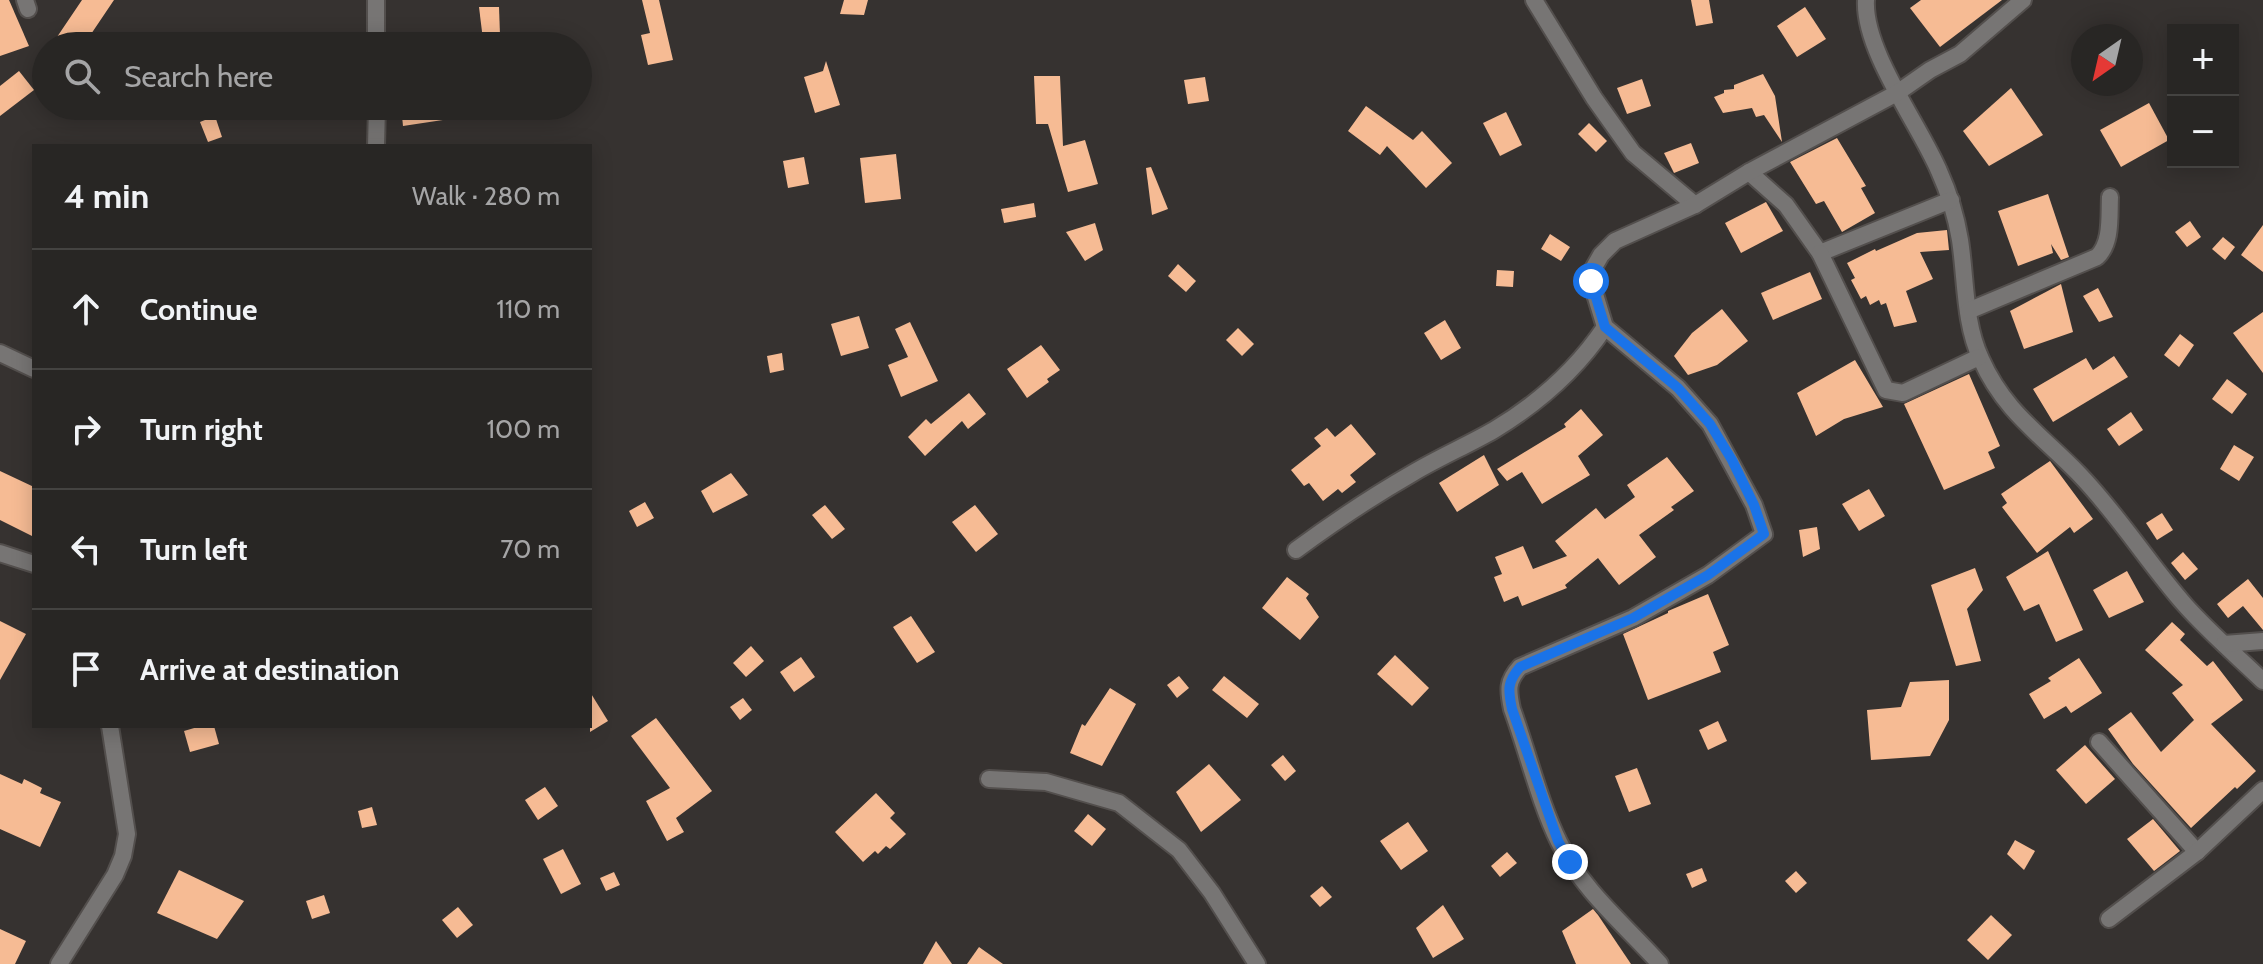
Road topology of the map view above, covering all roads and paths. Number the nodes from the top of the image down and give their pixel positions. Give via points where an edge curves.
1 (376, 0) edge
2 (1534, 0) edge
3 (1866, 0) edge
4 (2023, 0) edge
5 (376, 32) edge
6 (1897, 93) junction
7 (377, 120) edge
8 (376, 144) edge
9 (1749, 172) junction
10 (2110, 197) dead end
11 (1951, 200) junction
12 (1695, 205) junction
13 (1820, 253) junction
14 (1968, 311) junction
15 (1605, 327) junction
16 (0, 353) edge
17 (1979, 357) junction
18 (32, 368) edge
19 (1296, 550) dead end
20 (0, 553) edge
21 (32, 563) edge
22 (2263, 641) edge
23 (2224, 644) junction
24 (2263, 681) edge
25 (110, 728) edge
26 (2099, 742) dead end
27 (989, 779) dead end
28 (2263, 790) edge
29 (2197, 852) junction
30 (2109, 919) dead end
31 (59, 964) edge
32 (1257, 964) edge
33 (1660, 964) edge

1 - 5 street
2 - 12 street via 1633,153
3 - 6 street via 1871,35
4 - 6 street via 1960,54
6 - 9 street
6 - 11 street
7 - 8 street
9 - 12 street
9 - 13 street via 1786,205
10 - 14 street via 2108,238 2097,257
11 - 13 street
11 - 14 street
12 - 15 street via 1615,241 1601,255 1591,281
13 - 17 street via 1886,390 1903,393
14 - 17 street
15 - 19 street via 1591,349 1534,402 1404,478
15 - 33 street via 1678,388 1710,424 1749,494 1764,534 1708,575 1633,618 1520,667 1509,678 1512,709 1558,841 1613,917
16 - 18 street
17 - 23 street via 2017,417 2079,474 2185,605
20 - 21 street
22 - 23 street
23 - 24 street
25 - 31 street via 127,834 123,856
26 - 29 street
27 - 32 street via 1046,782 1119,803 1179,850
28 - 29 street
29 - 30 street

